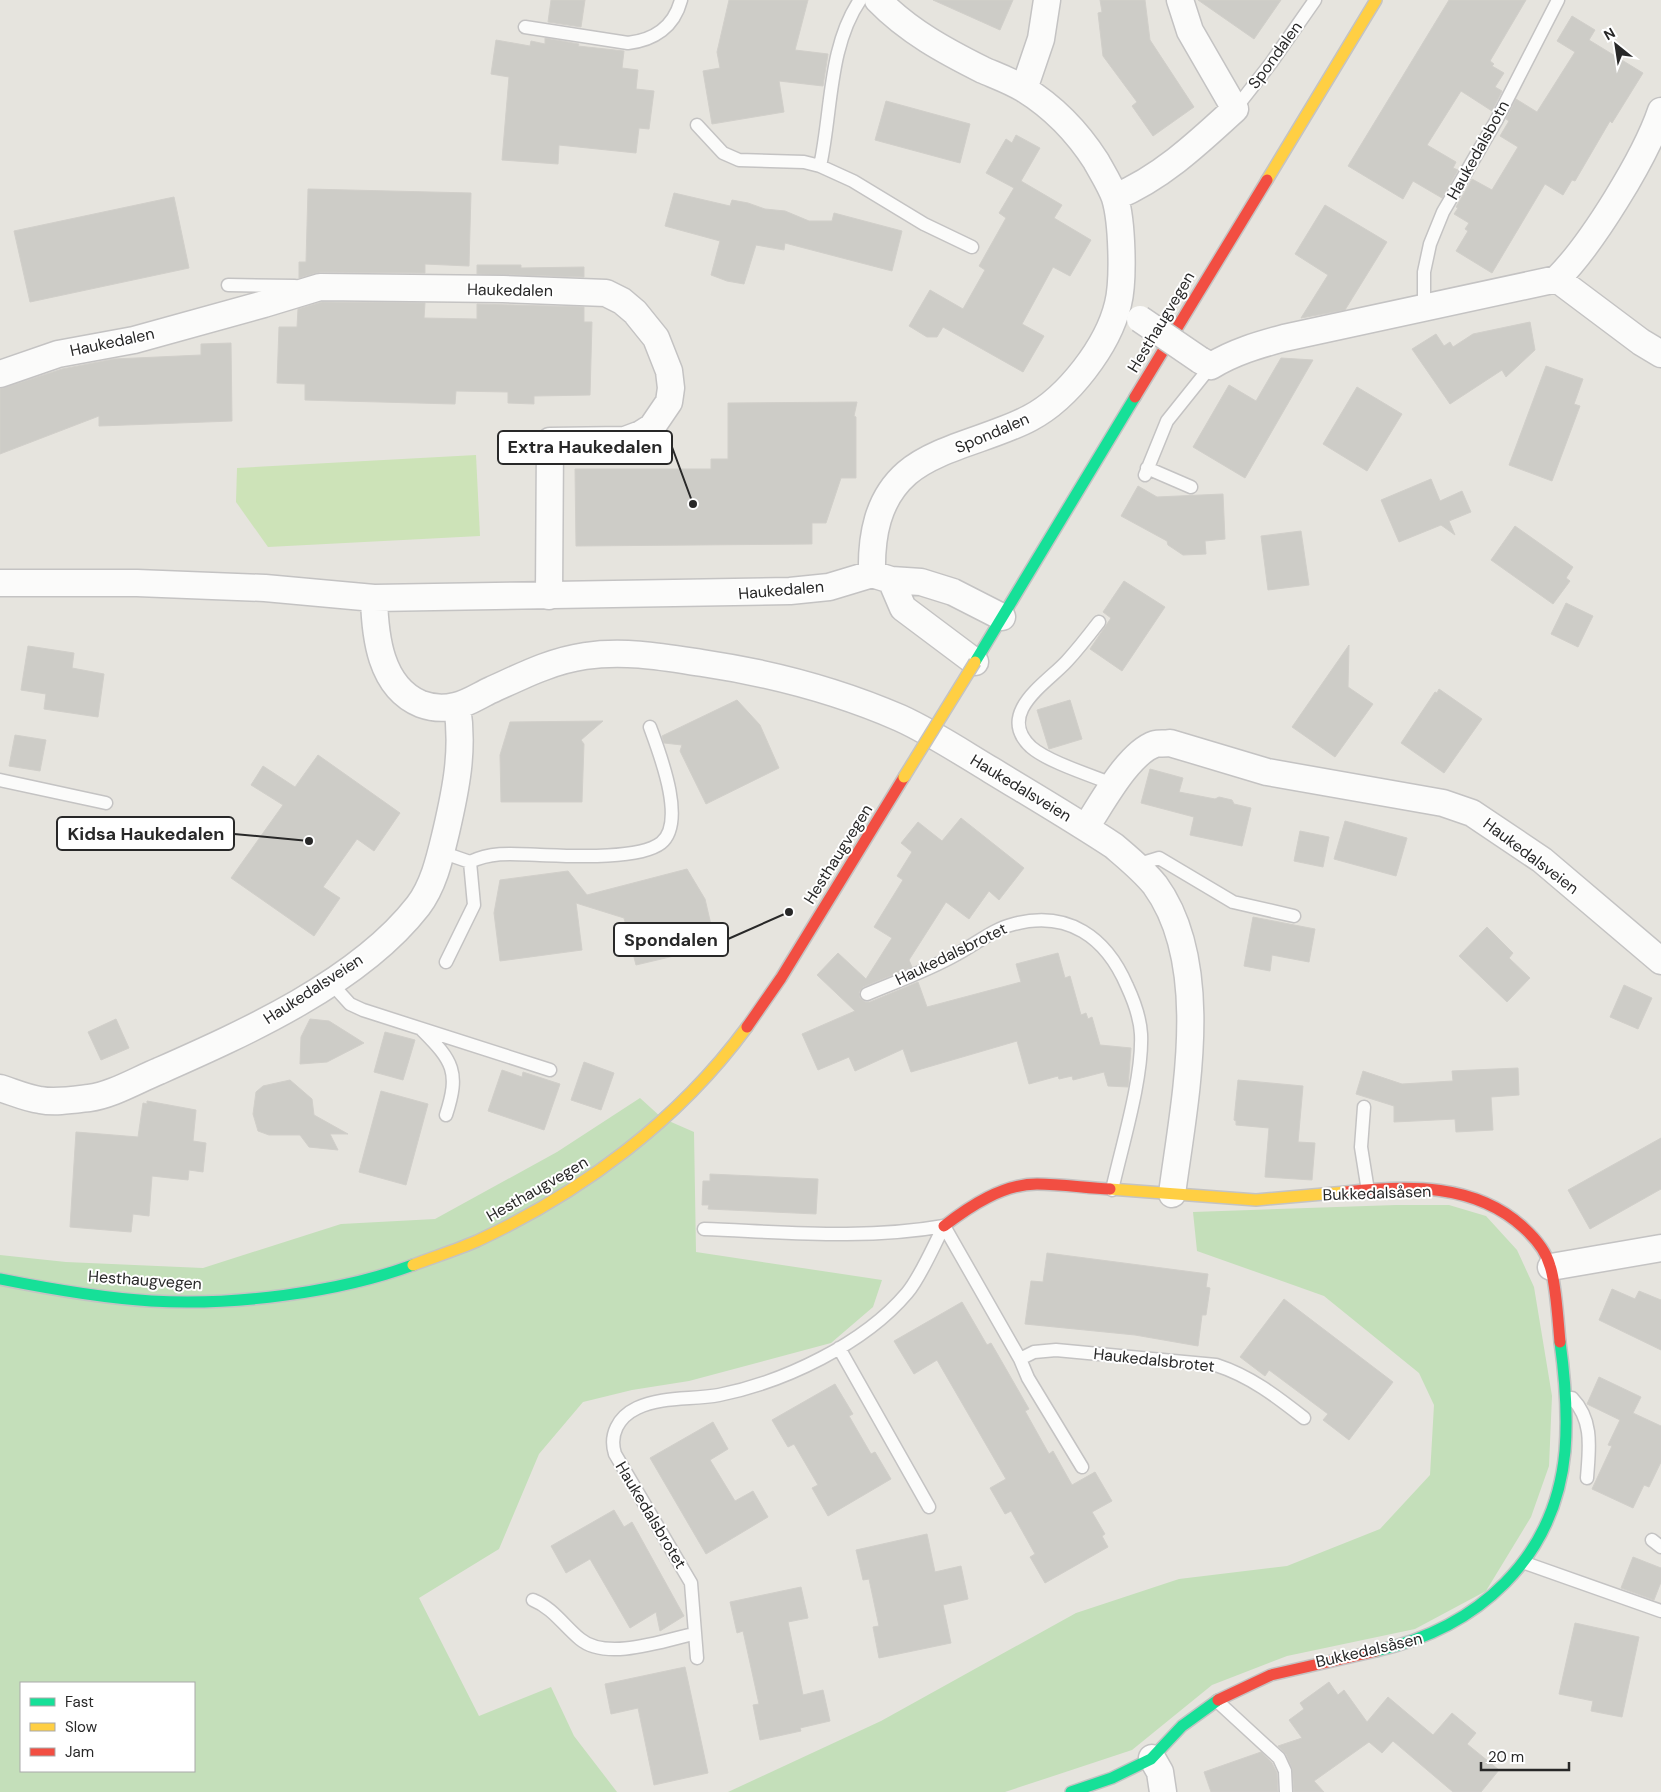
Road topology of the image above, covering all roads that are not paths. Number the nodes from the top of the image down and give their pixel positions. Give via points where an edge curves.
1 (681, 0) edge
2 (860, 0) edge
3 (878, 0) edge
4 (1047, 0) edge
5 (1180, 0) edge
6 (1315, 0) edge
7 (1376, 0) edge
8 (1558, 0) edge
9 (525, 27) dead end
10 (1024, 89) junction
11 (1235, 108) junction
12 (1661, 111) edge
13 (697, 125) dead end
14 (820, 166) junction
15 (1115, 198) junction
16 (972, 247) dead end
17 (1557, 279) junction
18 (228, 285) dead end
19 (320, 287) junction
20 (1118, 305) junction
21 (1424, 308) junction
22 (1661, 354) edge
23 (1206, 363) junction
24 (0, 374) edge
25 (1191, 487) dead end
26 (881, 577) junction
27 (0, 583) edge
28 (549, 596) junction
29 (374, 598) junction
30 (1002, 617) junction
31 (1099, 622) dead end
32 (975, 662) junction
33 (457, 706) junction
34 (650, 727) dead end
35 (0, 780) edge
36 (1115, 785) junction
37 (106, 803) dead end
38 (1086, 828) junction
39 (441, 852) junction
40 (470, 862) junction
41 (1136, 865) junction
42 (1294, 916) dead end
43 (1661, 961) edge
44 (446, 962) dead end
45 (330, 982) junction
46 (867, 994) dead end
47 (420, 1028) junction
48 (550, 1070) dead end
49 (0, 1088) edge
50 (1364, 1108) dead end
51 (446, 1115) dead end
52 (1112, 1190) junction
53 (1368, 1191) junction
54 (1172, 1194) junction
55 (944, 1226) junction
56 (704, 1229) dead end
57 (1661, 1248) edge
58 (1551, 1267) junction
59 (0, 1279) edge
60 (839, 1348) junction
61 (1020, 1358) junction
62 (1565, 1398) junction
63 (1304, 1418) dead end
64 (1082, 1467) dead end
65 (1587, 1478) dead end
66 (929, 1507) dead end
67 (1525, 1563) junction
68 (533, 1600) dead end
69 (1661, 1610) edge
70 (693, 1634) junction
71 (697, 1658) dead end
72 (1216, 1701) junction
73 (1152, 1758) junction
74 (1071, 1792) edge
75 (1164, 1792) edge
76 (1286, 1792) edge

1 - 9 lane via 673,21 644,41 628,43
2 - 14 lane via 844,32 836,64
3 - 10 street, Spondalen via 920,36
4 - 10 street via 1041,39
5 - 11 street, Spondalen via 1190,30
6 - 11 lane, Spondalen
7 - 30 main road, Hesthaugvegen
8 - 21 lane, Haukedalsbotn via 1496,121 1443,212 1430,244 1424,272
10 - 15 street, Spondalen via 1053,111 1082,140
11 - 15 street, Spondalen via 1192,149 1137,188
12 - 17 street via 1633,170 1595,230
13 - 14 lane via 723,152 739,160 804,162
14 - 16 lane
15 - 20 street, Spondalen via 1121,280
17 - 21 street
17 - 22 street
18 - 19 lane
19 - 24 street, Haukedalen via 134,340 58,354
19 - 28 street, Haukedalen via 606,294 629,306 652,332 663,352 671,388 669,402 652,427 625,440 550,441
20 - 23 street, bridge
20 - 26 street, Spondalen via 1085,369 1053,404 1006,430 921,464 898,482 879,514 873,532
21 - 23 street via 1250,347
23 - 25 lane via 1167,421 1146,472
26 - 28 street, Haukedalen via 790,592
26 - 30 street, Haukedalen via 921,582 953,592
26 - 32 street via 903,608
27 - 29 street, Haukedalen via 265,588
28 - 29 street, Haukedalen
29 - 33 street, Haukedalsveien via 375,627 381,653 396,684 420,704 436,708
30 - 32 main road, Hesthaugvegen
31 - 36 lane via 1023,706 1020,728 1031,747 1044,756
32 - 59 main road, Hesthaugvegen, bridge via 783,976 723,1058 650,1132 576,1188 535,1213 449,1254 404,1269 309,1292 265,1298 173,1302 121,1298
33 - 38 street, Haukedalsveien via 552,663 585,656 615,653 652,655 722,666 815,688 902,719
33 - 39 street, Haukedalsveien via 461,728 458,778
34 - 40 lane via 663,764 672,812 668,831 661,843 632,853 568,856 486,854
35 - 37 lane
36 - 38 street, Haukedalsveien
36 - 43 street, Haukedalsveien via 1143,751 1156,744 1170,744 1267,772 1443,803 1472,813 1520,844
38 - 41 street
39 - 40 lane
39 - 45 street, Haukedalsveien via 433,879 419,905 378,946
40 - 44 lane via 474,904
41 - 42 lane via 1159,858 1233,902
41 - 54 street via 1155,885 1169,910 1180,938 1187,974 1191,1014 1189,1060
45 - 47 lane via 350,1004
45 - 49 street, Haukedalsveien via 218,1045 91,1098 40,1100
46 - 52 lane, Haukedalsbrotet via 931,968 1013,924 1055,920 1094,937 1112,957 1124,980 1136,1006 1141,1034 1136,1080
47 - 48 lane
47 - 51 lane via 437,1045 452,1072 454,1091
50 - 53 lane via 1361,1147
52 - 54 main road, Haukedalsbrotet
52 - 55 main road, Haukedalsbrotet via 1036,1184 1011,1188 964,1210
53 - 54 main road, Bukkedalsåsen via 1256,1200
53 - 58 main road, Bukkedalsåsen via 1431,1189 1476,1198 1497,1207 1527,1229
55 - 56 lane via 906,1233 864,1235
55 - 60 lane, Haukedalsbrotet via 909,1292
55 - 61 lane
57 - 58 street
58 - 62 main road, Bukkedalsåsen
60 - 66 lane
60 - 70 lane, Haukedalsbrotet via 759,1384 719,1395 660,1401 637,1408 622,1418 614,1430 612,1443 615,1454 691,1583
61 - 63 lane, Haukedalsbrotet via 1034,1352 1056,1350 1216,1365 1238,1372 1260,1385
61 - 64 lane via 1028,1378
62 - 65 lane via 1576,1401 1591,1437
62 - 67 main road, Bukkedalsåsen via 1565,1448 1560,1477 1551,1507
67 - 69 lane
67 - 72 main road, Bukkedalsåsen via 1483,1606 1432,1634 1387,1648 1286,1670
68 - 70 lane via 554,1613 581,1640 598,1649 618,1649
70 - 71 lane, Haukedalsbrotet
72 - 73 main road, Bukkedalsåsen via 1182,1726
72 - 76 lane via 1279,1758 1285,1771
73 - 74 main road, Bukkedalsåsen via 1119,1775
73 - 75 street via 1160,1772

